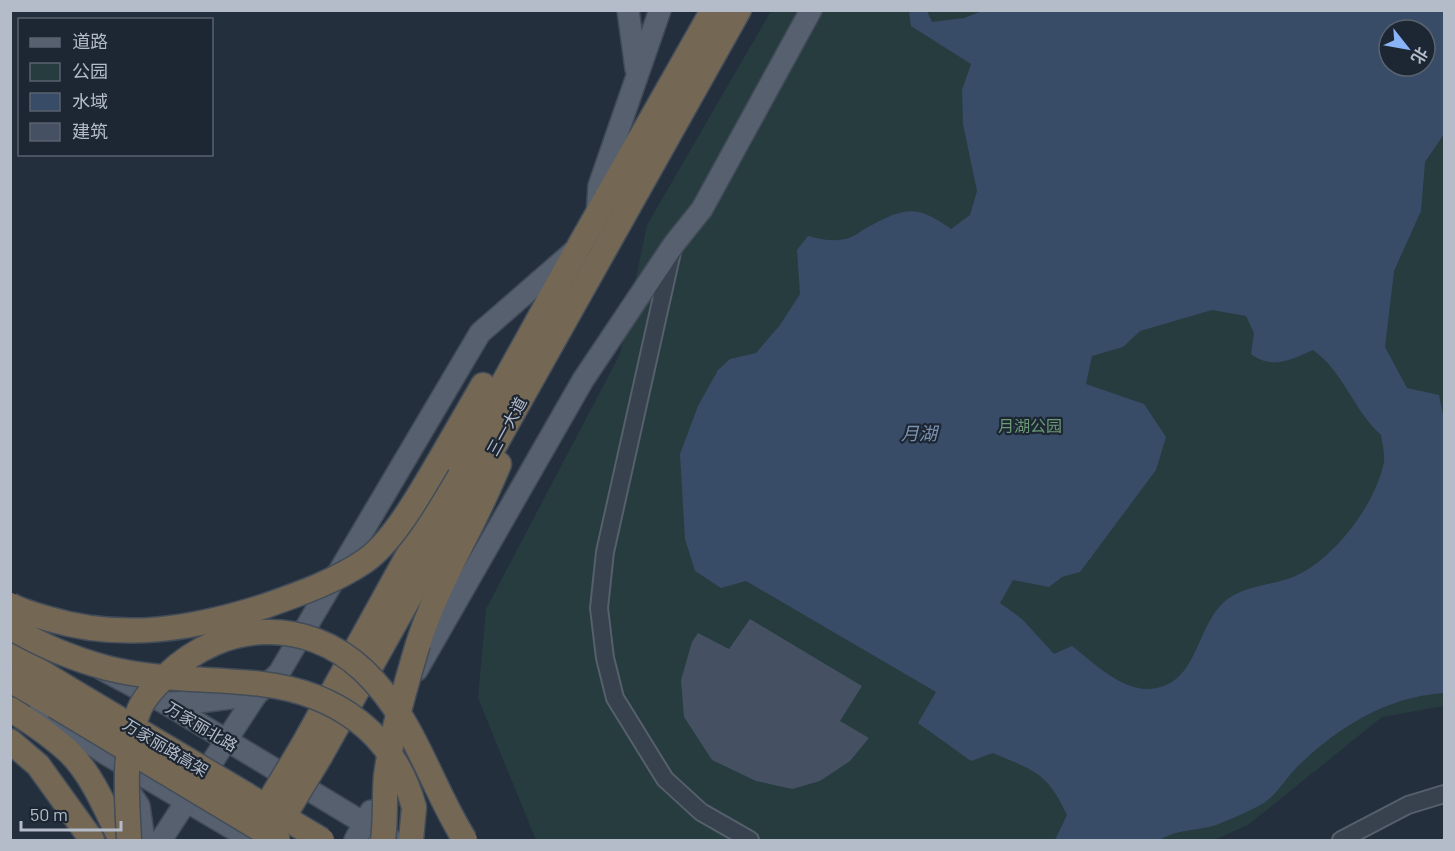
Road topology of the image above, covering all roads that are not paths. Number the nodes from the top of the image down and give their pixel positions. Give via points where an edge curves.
1 (628, 10) edge
2 (660, 10) edge
3 (713, 10) edge
4 (739, 10) edge
5 (810, 10) edge
6 (637, 76) junction
7 (597, 218) junction
8 (674, 244) junction
9 (578, 248) junction
10 (550, 298) junction
11 (540, 365) junction
12 (10, 605) edge
13 (10, 614) edge
14 (10, 627) edge
15 (10, 653) edge
16 (10, 680) edge
17 (10, 690) edge
18 (256, 695) junction
19 (165, 703) junction
20 (10, 709) edge
21 (226, 740) junction
22 (10, 741) edge
23 (312, 750) junction
24 (106, 754) junction
25 (388, 782) junction
26 (1444, 794) edge
27 (185, 802) junction
28 (360, 832) edge
29 (92, 840) edge
30 (122, 840) edge
31 (129, 840) edge
32 (144, 840) edge
33 (161, 840) edge
34 (245, 840) edge
35 (252, 840) edge
36 (270, 840) edge
37 (278, 840) edge
38 (322, 840) edge
39 (383, 840) edge
40 (392, 840) edge
41 (410, 840) edge
42 (465, 840) edge
43 (750, 840) edge
44 (1341, 840) edge

1 - 6 main road
2 - 6 main road
3 - 7 highway, 三一大道
4 - 11 highway, 三一大道
5 - 8 main road via 702,209
6 - 7 main road via 599,186
7 - 9 highway, 三一大道
8 - 25 main road via 583,380 409,685 389,752
8 - 43 street via 606,552 599,608 605,658 615,698 666,779 700,812
9 - 10 highway, 三一大道
9 - 18 main road via 480,333 279,673
10 - 12 highway, bridge via 515,332 408,514 366,560 305,592 213,621 156,631 97,629
10 - 23 highway, 三一大道
11 - 23 highway, 三一大道
11 - 39 highway, bridge via 481,509 427,616 391,747
13 - 19 main road, 万家丽北路
14 - 41 highway, bridge via 60,652 108,668 192,681 261,684 315,696 340,708 378,739 407,780 414,807
15 - 38 highway, 万家丽路高架, bridge
16 - 37 highway, 万家丽路高架, bridge
17 - 24 main road
18 - 19 main road
18 - 21 main road
19 - 21 main road, 万家丽北路
20 - 30 highway via 71,754
21 - 27 main road
21 - 28 main road, 万家丽北路
22 - 29 highway via 38,765
23 - 34 highway, 三一大道, bridge
23 - 36 highway, 三一大道, bridge
24 - 27 main road
24 - 32 main road via 139,807
25 - 28 main road
25 - 41 main road via 392,808
26 - 44 street via 1408,805
27 - 33 main road
27 - 35 main road
28 - 40 main road, 万家丽北路
31 - 42 highway, bridge via 127,773 132,729 140,708 182,660 240,634 264,630 298,635 328,646 363,670 412,732

